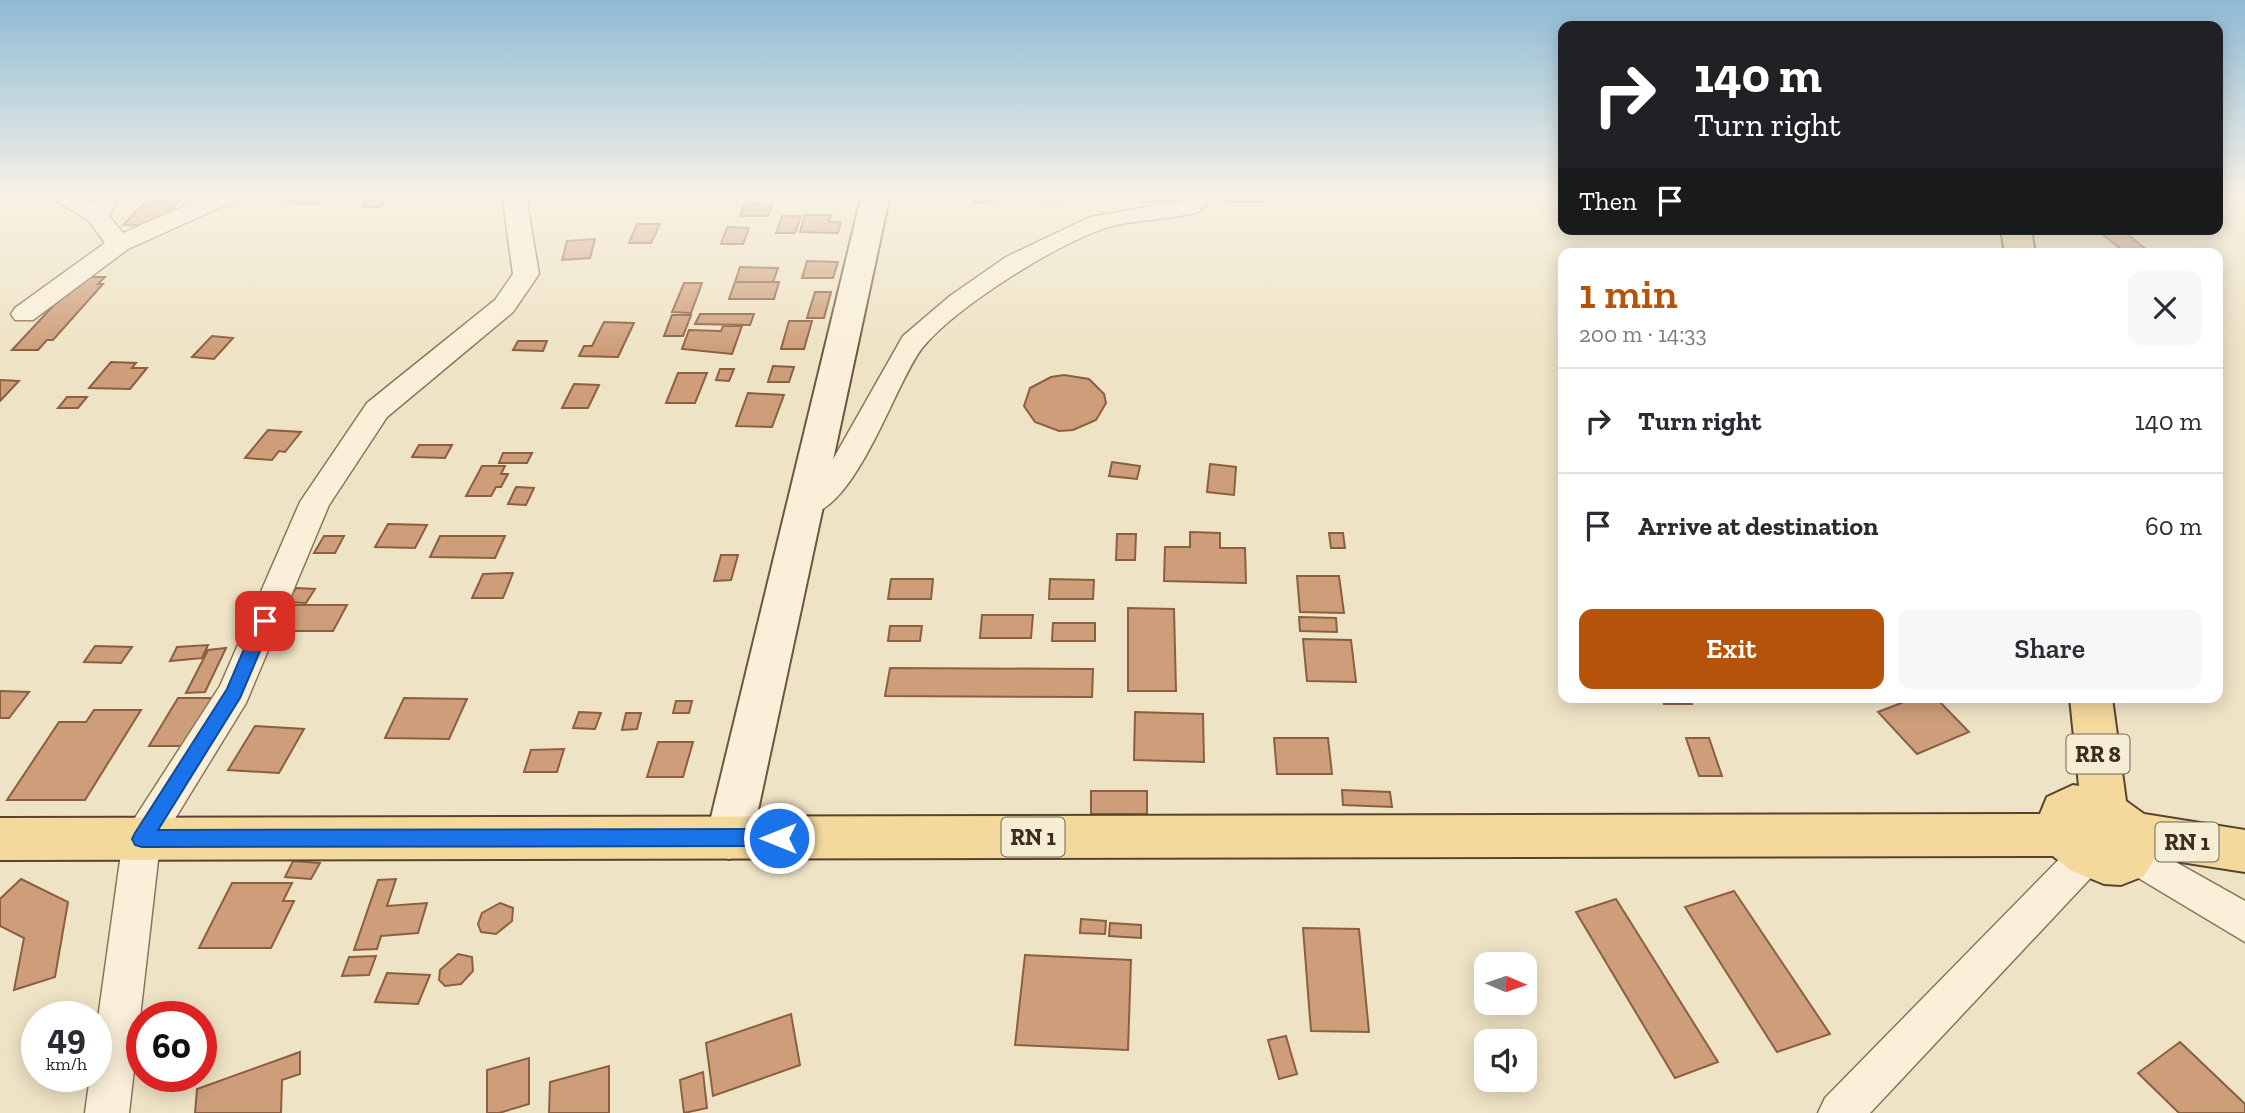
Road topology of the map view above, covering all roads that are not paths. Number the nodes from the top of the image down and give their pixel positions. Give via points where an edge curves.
1 (116, 246) edge
2 (522, 246) edge
3 (864, 246) edge
4 (1049, 246) edge
5 (24, 314) dead end
6 (805, 506) junction
7 (2092, 703) edge
8 (2122, 833) junction
9 (729, 838) junction
10 (0, 839) edge
11 (142, 839) junction
12 (2076, 845) junction
13 (2245, 852) edge
14 (2245, 923) edge
15 (107, 1113) edge
16 (1840, 1113) edge

1 - 5 street
2 - 11 street via 526,274 504,306 377,410 315,502 234,693
3 - 6 street
4 - 6 street via 1015,262 912,342 834,484
6 - 9 street
7 - 8 main road, RR 8
8 - 12 main road via 2126,861 2115,864
8 - 13 main road, RN 1
8 - 14 street
9 - 11 main road, RN 1
9 - 12 main road, RN 1
10 - 11 main road, RN 1
11 - 15 street
12 - 16 street via 1969,975

